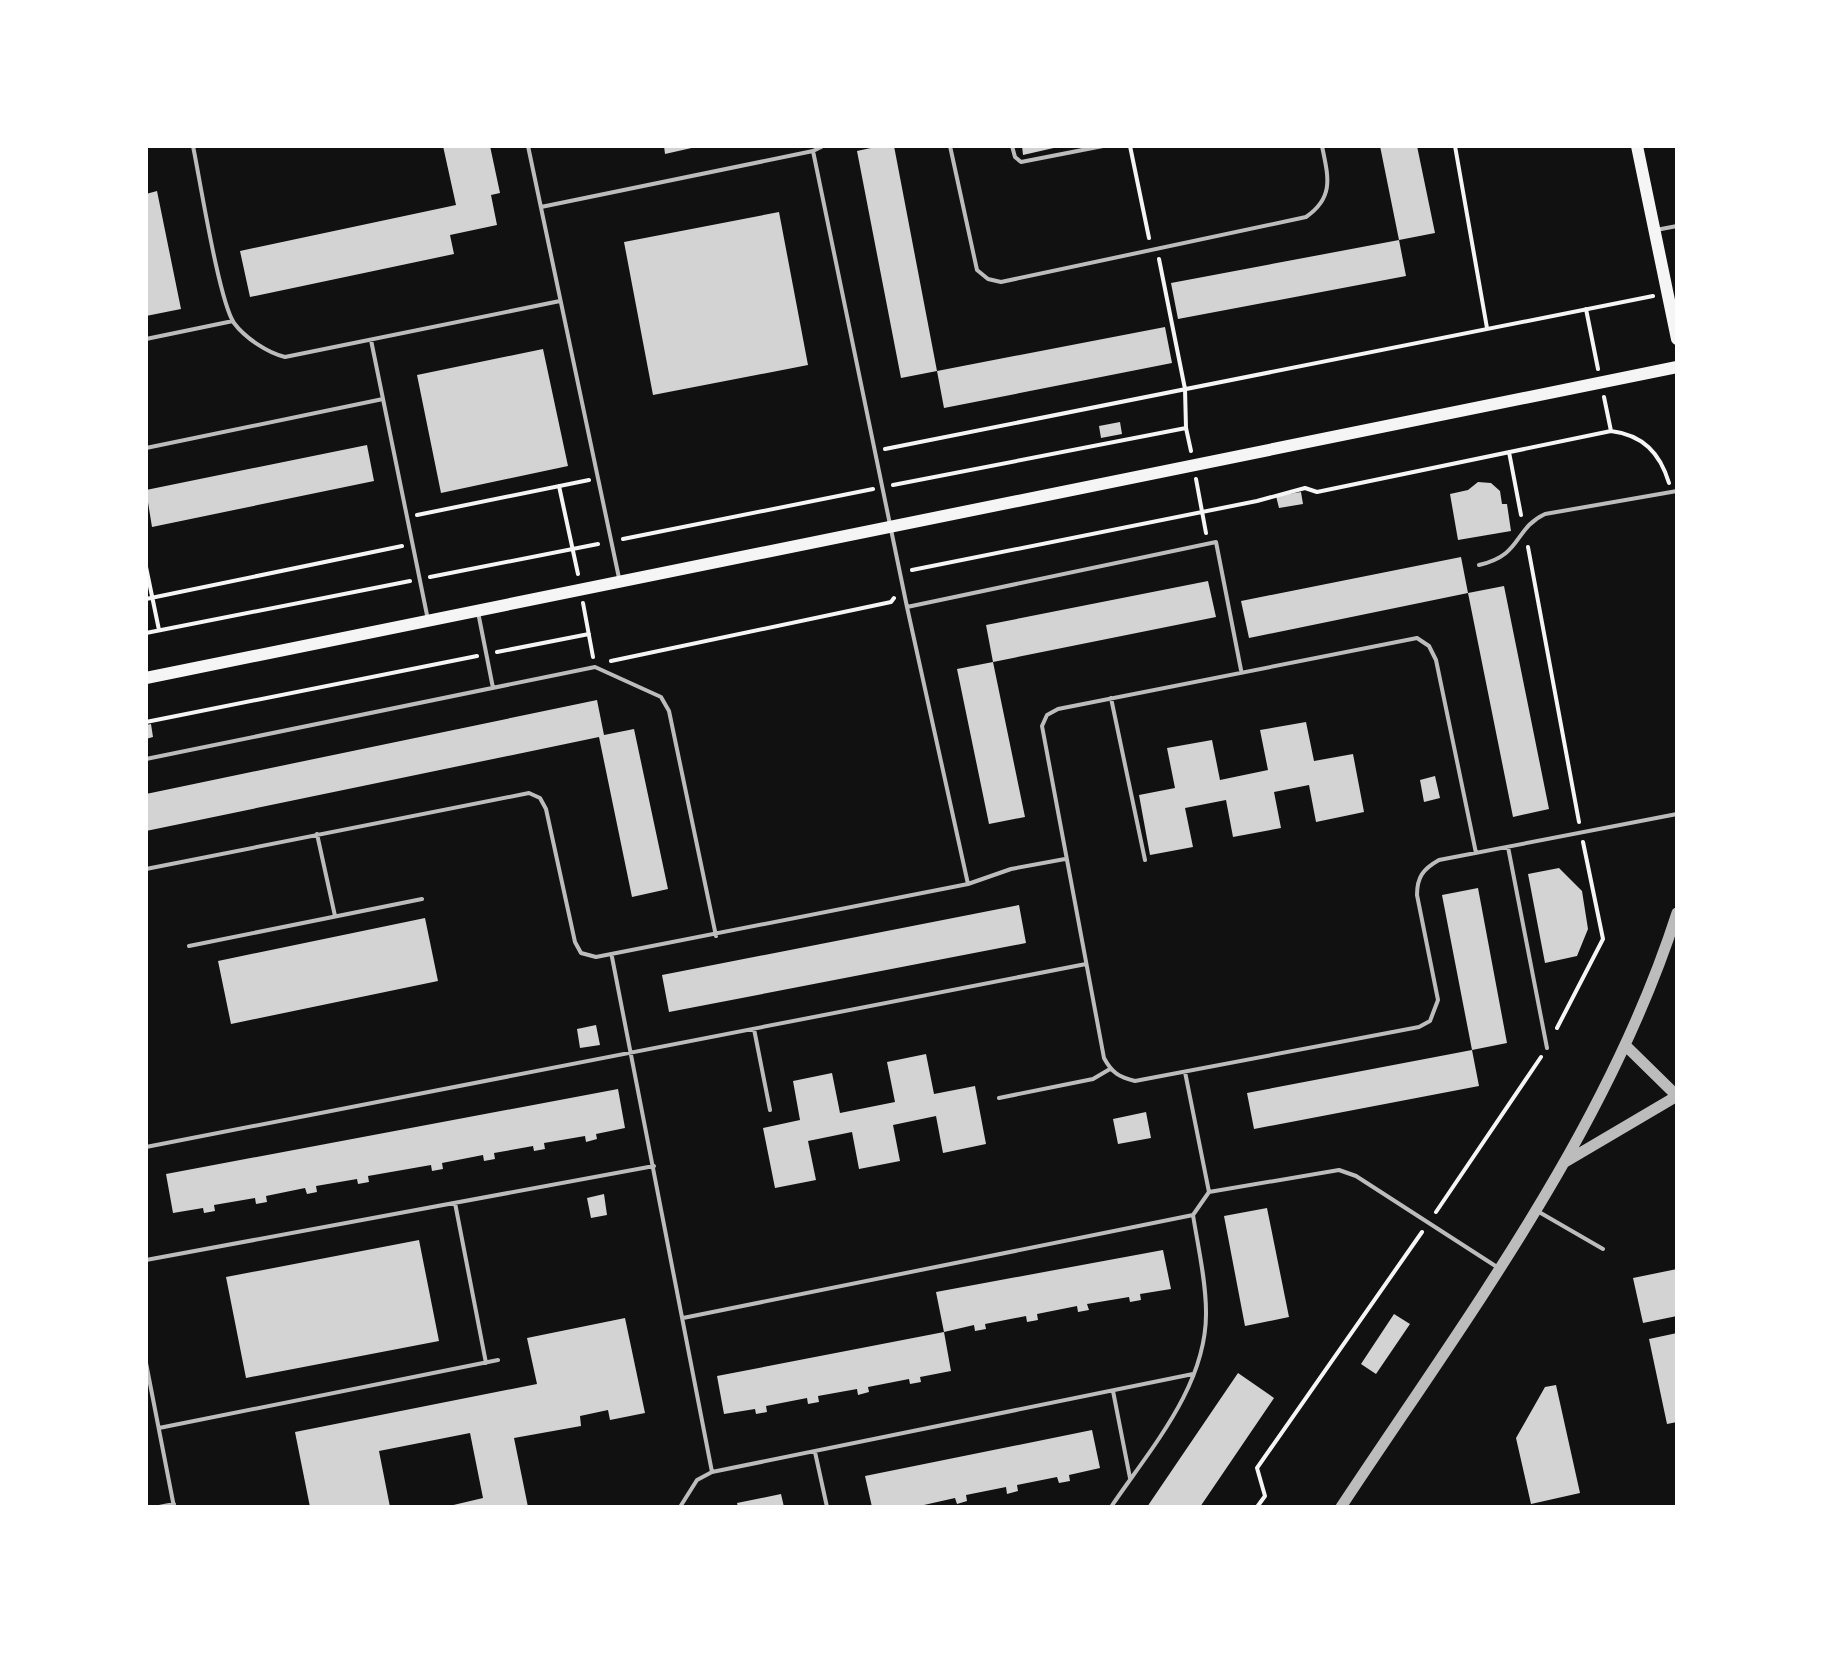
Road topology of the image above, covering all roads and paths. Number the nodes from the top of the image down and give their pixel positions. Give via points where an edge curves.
1 (193, 146) edge
2 (528, 146) edge
3 (823, 146) edge
4 (950, 146) edge
5 (1012, 146) edge
6 (1103, 146) edge
7 (1130, 146) edge
8 (1322, 146) edge
9 (1455, 146) edge
10 (1637, 146) edge
11 (813, 151) junction
12 (541, 207) junction
13 (1677, 226) edge
14 (1654, 230) junction
15 (1154, 249) junction
16 (1667, 293) junction
17 (560, 301) junction
18 (233, 321) junction
19 (1487, 328) junction
20 (146, 339) edge
21 (1677, 339) edge
22 (371, 340) junction
23 (1677, 367) edge
24 (1185, 389) junction
25 (383, 399) junction
26 (1186, 428) junction
27 (146, 448) edge
28 (875, 451) junction
29 (1509, 452) junction
30 (1194, 465) junction
31 (597, 478) junction
32 (1669, 485) dead end
33 (559, 486) junction
34 (883, 487) junction
35 (1677, 491) edge
36 (1202, 512) junction
37 (564, 514) dead end
38 (407, 517) junction
39 (891, 527) junction
40 (1525, 532) junction
41 (611, 541) junction
42 (412, 544) junction
43 (1208, 544) junction
44 (1479, 565) dead end
45 (146, 567) edge
46 (419, 579) junction
47 (619, 582) junction
48 (903, 584) junction
49 (153, 598) junction
50 (146, 599) edge
51 (907, 607) junction
52 (478, 611) junction
53 (428, 621) junction
54 (159, 630) junction
55 (146, 633) edge
56 (589, 634) dead end
57 (486, 654) junction
58 (610, 661) dead end
59 (1241, 671) junction
60 (146, 678) edge
61 (493, 688) junction
62 (1111, 698) junction
63 (146, 722) edge
64 (146, 759) edge
65 (1677, 814) edge
66 (1582, 833) junction
67 (317, 834) junction
68 (1508, 847) junction
69 (1476, 853) junction
70 (1065, 859) junction
71 (1145, 860) dead end
72 (146, 869) edge
73 (968, 884) junction
74 (422, 899) dead end
75 (1677, 913) edge
76 (335, 916) junction
77 (716, 936) junction
78 (189, 946) dead end
79 (612, 956) junction
80 (1086, 964) junction
81 (754, 1029) junction
82 (1625, 1045) junction
83 (1547, 1048) junction
84 (632, 1053) junction
85 (1110, 1069) junction
86 (1185, 1072) junction
87 (1677, 1096) edge
88 (999, 1098) dead end
89 (770, 1110) dead end
90 (146, 1147) edge
91 (1564, 1162) junction
92 (654, 1166) junction
93 (1209, 1192) junction
94 (455, 1203) junction
95 (1535, 1209) junction
96 (1193, 1215) junction
97 (1429, 1223) junction
98 (1603, 1249) dead end
99 (146, 1260) edge
100 (1499, 1268) junction
101 (683, 1318) junction
102 (498, 1360) dead end
103 (146, 1363) edge
104 (486, 1363) junction
105 (1193, 1374) junction
106 (1113, 1391) junction
107 (159, 1428) junction
108 (815, 1452) junction
109 (712, 1472) junction
110 (1130, 1478) junction
111 (174, 1506) edge
112 (159, 1507) edge
113 (680, 1507) edge
114 (827, 1507) edge
115 (1111, 1507) edge
116 (1257, 1507) edge
117 (1341, 1507) edge

1 - 18 lane
2 - 12 lane
3 - 11 lane
4 - 15 lane via 973,256 977,270 988,279 1001,282
5 - 6 lane via 1021,162
7 - 15 path
8 - 15 lane via 1328,194 1306,217
9 - 19 path
10 - 14 main road
11 - 12 lane
11 - 28 lane
12 - 17 lane
13 - 14 lane
14 - 16 main road
15 - 24 path
16 - 19 path
16 - 21 main road
17 - 22 lane
17 - 31 lane
18 - 20 lane
18 - 22 lane via 273,354 285,357
19 - 24 path
22 - 25 lane
23 - 30 main road
24 - 26 path
24 - 28 path
25 - 27 lane
25 - 38 lane
26 - 30 path
26 - 34 path
28 - 34 lane
29 - 32 path via 1611,431 1629,433 1657,456
29 - 36 path
29 - 40 path
30 - 36 path
30 - 39 main road
31 - 33 path
31 - 41 lane
33 - 37 path
33 - 38 path
34 - 39 lane
34 - 41 path
35 - 40 lane via 1545,514
36 - 43 path
36 - 48 path via 912,570
38 - 42 lane
39 - 47 main road
39 - 48 lane
40 - 44 lane via 1502,559
40 - 66 path
41 - 46 path
41 - 47 lane
42 - 46 lane
42 - 49 path
43 - 51 lane
43 - 59 lane via 1216,542
45 - 49 path
46 - 53 lane
46 - 54 path
47 - 52 main road
48 - 51 lane
48 - 58 path via 891,602
49 - 50 path
49 - 54 path
51 - 73 lane
52 - 53 main road
52 - 57 lane
53 - 60 main road
54 - 55 path
56 - 57 path
57 - 61 lane
57 - 63 path
59 - 62 lane
59 - 69 lane via 1403,639 1417,638 1429,646
61 - 64 lane
61 - 77 lane via 595,667 661,697 669,711
62 - 70 lane via 1058,709 1042,726
62 - 71 lane
65 - 66 lane
66 - 68 lane
66 - 83 path via 1603,939
67 - 72 lane
67 - 76 lane
67 - 79 lane via 529,793 546,809 575,942 581,953
68 - 69 lane
68 - 83 lane
69 - 86 lane via 1439,860 1426,867 1417,882 1438,1000 1430,1021
70 - 73 lane
70 - 80 lane
73 - 77 lane
74 - 76 lane
75 - 82 street
76 - 78 lane
77 - 79 lane
79 - 84 lane
80 - 81 lane
80 - 85 lane
81 - 84 lane
81 - 89 lane
82 - 87 street
82 - 91 street
83 - 97 path
84 - 90 lane
84 - 92 lane
85 - 86 lane via 1135,1081
85 - 88 lane via 1093,1079
86 - 93 lane
87 - 91 street
91 - 95 street
92 - 94 lane
92 - 101 lane
93 - 96 lane
93 - 97 lane via 1339,1170
94 - 99 lane
94 - 104 lane
95 - 98 lane
95 - 100 street
96 - 101 lane
96 - 105 lane via 1206,1315
97 - 100 lane
97 - 116 path via 1257,1468 1265,1496
100 - 117 street
101 - 109 lane
102 - 104 lane
103 - 107 lane
104 - 107 lane
105 - 106 lane
105 - 110 lane via 1178,1408
106 - 108 lane
106 - 110 lane
107 - 111 lane
108 - 109 lane
108 - 114 lane
109 - 113 lane via 697,1480
110 - 115 lane
111 - 112 lane

